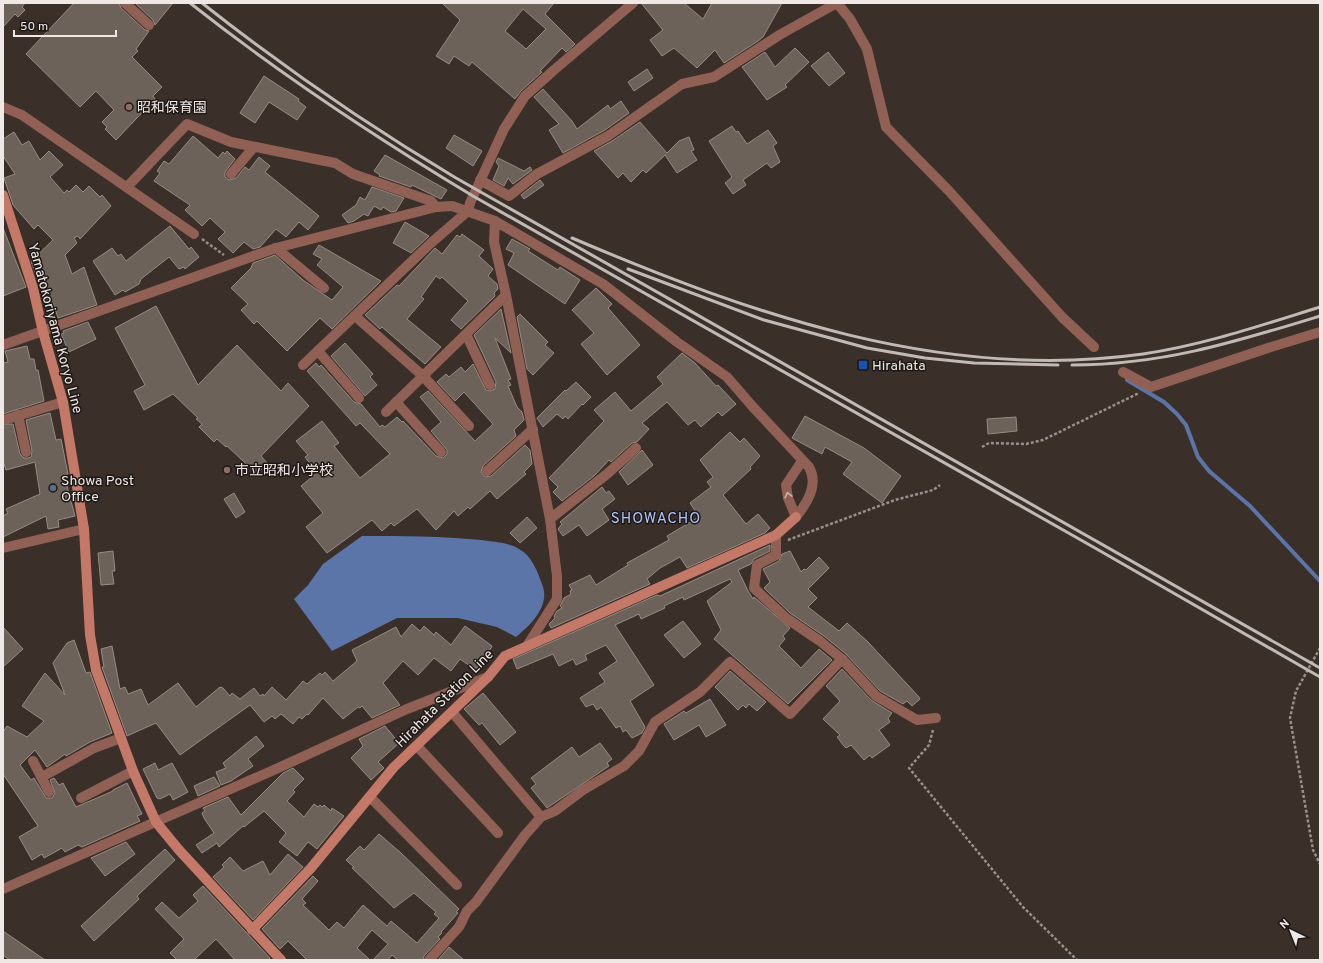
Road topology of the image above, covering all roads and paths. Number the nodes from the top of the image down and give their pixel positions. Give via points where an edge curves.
1 (125, 3) edge
2 (633, 3) edge
3 (837, 3) edge
4 (149, 25) dead end
5 (3, 107) edge
6 (253, 148) junction
7 (231, 174) dead end
8 (480, 180) junction
9 (128, 187) junction
10 (3, 195) edge
11 (436, 207) junction
12 (468, 211) junction
13 (495, 221) junction
14 (194, 234) joint
15 (276, 248) junction
16 (233, 264) junction
17 (324, 288) dead end
18 (506, 295) junction
19 (355, 316) junction
20 (43, 332) junction
21 (1320, 332) edge
22 (466, 334) junction
23 (3, 346) edge
24 (1094, 348) dead end
25 (318, 351) junction
26 (303, 365) dead end
27 (1123, 372) dead end
28 (423, 376) junction
29 (490, 385) dead end
30 (1139, 393) dead end
31 (358, 398) dead end
32 (63, 402) junction
33 (396, 402) junction
34 (386, 412) dead end
35 (18, 415) junction
36 (7, 419) dead end
37 (469, 426) dead end
38 (532, 428) junction
39 (982, 447) dead end
40 (636, 448) dead end
41 (26, 452) dead end
42 (441, 452) dead end
43 (802, 461) junction
44 (487, 471) dead end
45 (940, 486) dead end
46 (796, 517) junction
47 (550, 519) junction
48 (84, 529) junction
49 (776, 535) junction
50 (3, 548) edge
51 (527, 646) junction
52 (1320, 648) edge
53 (842, 659) junction
54 (488, 677) junction
55 (452, 712) junction
56 (936, 718) joint
57 (121, 738) junction
58 (417, 746) junction
59 (33, 760) dead end
60 (133, 771) junction
61 (42, 778) junction
62 (49, 792) dead end
63 (370, 797) junction
64 (81, 798) dead end
65 (541, 818) junction
66 (156, 822) junction
67 (498, 833) dead end
68 (1320, 864) edge
69 (457, 885) dead end
70 (3, 889) edge
71 (252, 930) junction
72 (281, 960) edge
73 (429, 960) edge
74 (1076, 960) edge

1 - 4 street
2 - 8 street via 525,96 504,129
3 - 8 street via 781,34 714,77 682,84 608,136 537,174 509,196
3 - 24 street via 850,19 867,49 886,127 949,190
5 - 9 street via 22,115
6 - 7 street
6 - 9 street via 188,124
6 - 11 street via 335,163 353,174 431,201
8 - 12 street
9 - 14 street
10 - 20 main road, Yamatokoriyama Koryo Line via 33,288
11 - 12 street via 452,206
11 - 15 street
12 - 13 street
12 - 19 street
13 - 18 street via 494,242
13 - 43 street via 603,284 727,377
14 - 16 path
15 - 16 street
15 - 17 street
16 - 20 street
18 - 22 street
18 - 38 street
19 - 25 street
19 - 28 street
20 - 23 street
20 - 32 main road, Yamatokoriyama Koryo Line
21 - 27 street via 1151,387
22 - 28 street
22 - 29 street
25 - 26 street
25 - 31 street
28 - 33 street
28 - 37 street
30 - 39 path via 1043,440 1026,444 989,443
32 - 35 street
32 - 48 main road, Yamatokoriyama Koryo Line
33 - 34 street
33 - 42 street
35 - 36 street
35 - 41 street
38 - 44 street
38 - 47 street
40 - 47 street
46 -> 43 street via 786,485
43 - 46 street via 814,475 806,504
45 - 49 path via 788,540
46 - 49 main road, Hirahata Station Line
47 - 51 street via 557,576 557,599
48 - 50 street
48 - 57 main road, Yamatokoriyama Koryo Line via 90,635 96,670
49 - 51 main road, Hirahata Station Line
49 - 53 street via 776,555 757,565 754,588 786,618
51 - 54 main road, Hirahata Station Line via 505,656
52 - 68 path via 1296,692 1290,718 1313,850
53 - 56 street via 876,696 917,720
53 - 65 street via 790,714 730,662 700,692 655,722 639,751 624,766
54 - 55 main road, Hirahata Station Line
54 - 66 street via 407,709
55 - 58 main road, Hirahata Station Line
55 - 65 street
56 - 74 path via 929,745 909,768 1022,907
57 - 60 main road, Yamatokoriyama Koryo Line
57 - 61 street via 94,748
58 - 63 main road, Hirahata Station Line via 394,767
58 - 67 street
59 - 61 street
60 - 64 street
60 - 66 main road, Yamatokoriyama Koryo Line
61 - 62 street
63 - 69 street
63 - 71 main road, Hirahata Station Line via 306,874
65 - 73 street via 467,911 458,928
66 - 70 street
66 - 71 main road, Yamatokoriyama Koryo Line
71 - 72 main road, Yamatokoriyama Koryo Line

